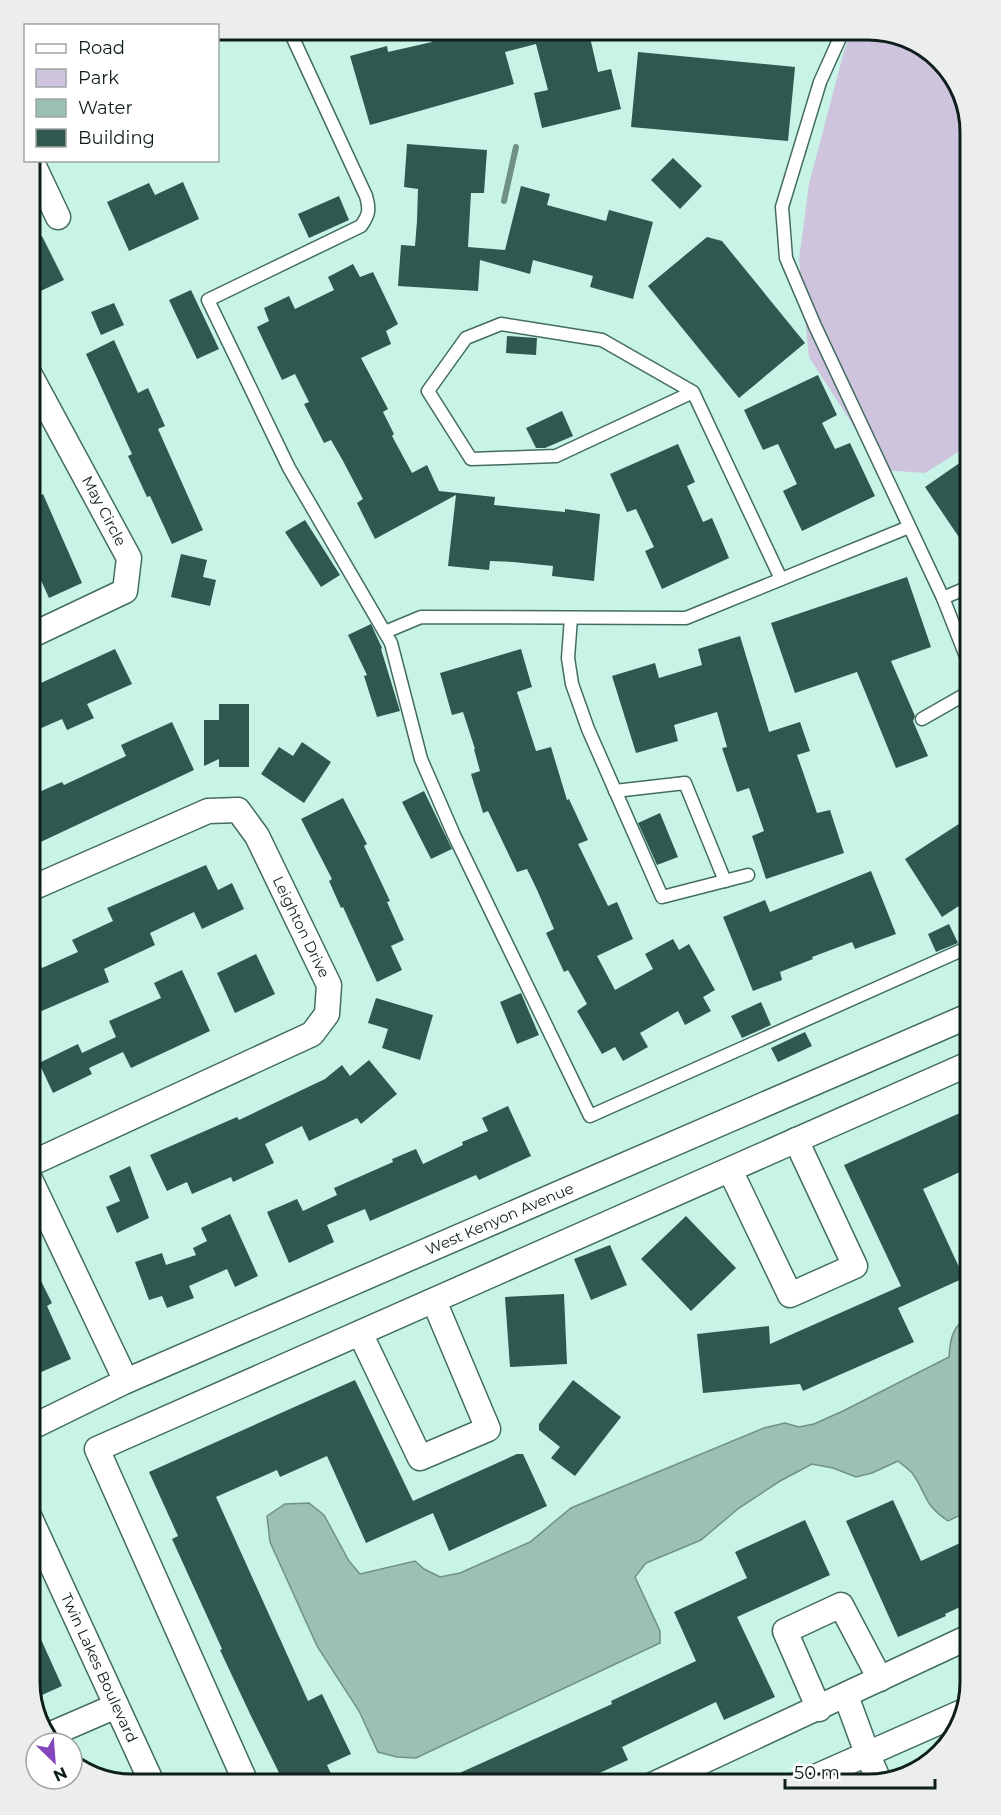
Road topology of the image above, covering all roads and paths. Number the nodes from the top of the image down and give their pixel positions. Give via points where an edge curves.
1 (294, 40) edge
2 (838, 41) edge
3 (41, 181) edge
4 (58, 217) dead end
5 (693, 392) junction
6 (41, 395) edge
7 (909, 527) junction
8 (781, 579) junction
9 (960, 591) edge
10 (943, 598) junction
11 (571, 618) junction
12 (41, 631) edge
13 (385, 632) junction
14 (960, 641) edge
15 (960, 698) edge
16 (922, 718) dead end
17 (615, 791) junction
18 (748, 875) dead end
19 (725, 881) junction
20 (41, 884) edge
21 (960, 951) edge
22 (960, 1021) edge
23 (960, 1068) edge
24 (796, 1140) junction
25 (40, 1159) edge
26 (730, 1170) junction
27 (40, 1201) edge
28 (434, 1301) junction
29 (360, 1333) junction
30 (126, 1382) junction
31 (40, 1423) edge
32 (40, 1540) edge
33 (960, 1641) edge
34 (880, 1679) junction
35 (846, 1696) junction
36 (116, 1706) junction
37 (819, 1708) junction
38 (954, 1716) edge
39 (58, 1731) edge
40 (867, 1754) junction
41 (148, 1774) edge
42 (242, 1774) edge
43 (676, 1774) edge
44 (822, 1774) edge
45 (876, 1774) edge

1 - 13 lane via 366,196 368,216 361,226 208,300 289,468
2 - 7 lane via 820,82 782,207 786,258
3 - 4 street
5 - 5 lane via 602,339 501,324 466,338 428,391 471,459 556,456
5 - 8 lane
6 - 12 street, May Circle via 129,558 125,591
7 - 8 lane
7 - 10 lane
8 - 11 lane via 686,618
9 - 10 lane
10 - 14 lane
11 - 13 lane via 421,617
11 - 17 lane via 568,658 572,684
13 - 21 lane via 421,759 590,1116
15 - 16 lane
17 - 19 lane via 686,783
17 - 19 lane via 662,897
18 - 19 lane
20 - 25 street, Leighton Drive via 208,811 238,810 257,836 329,985 327,1014 312,1034
22 - 30 street, West Kenyon Avenue
23 - 24 street
24 - 26 street
24 - 26 street via 855,1266 790,1295
26 - 28 street
27 - 30 street
28 - 29 street
28 - 29 street via 488,1429 420,1458
29 - 42 street via 97,1449
30 - 31 street, West Kenyon Avenue
32 - 36 street, Twin Lakes Boulevard
33 - 34 street
34 - 35 street
34 - 37 street via 841,1605 785,1631
35 - 37 street
35 - 40 street
36 - 39 street
36 - 41 street, Twin Lakes Boulevard
37 - 43 street
38 - 40 street
40 - 44 street
40 - 45 street

